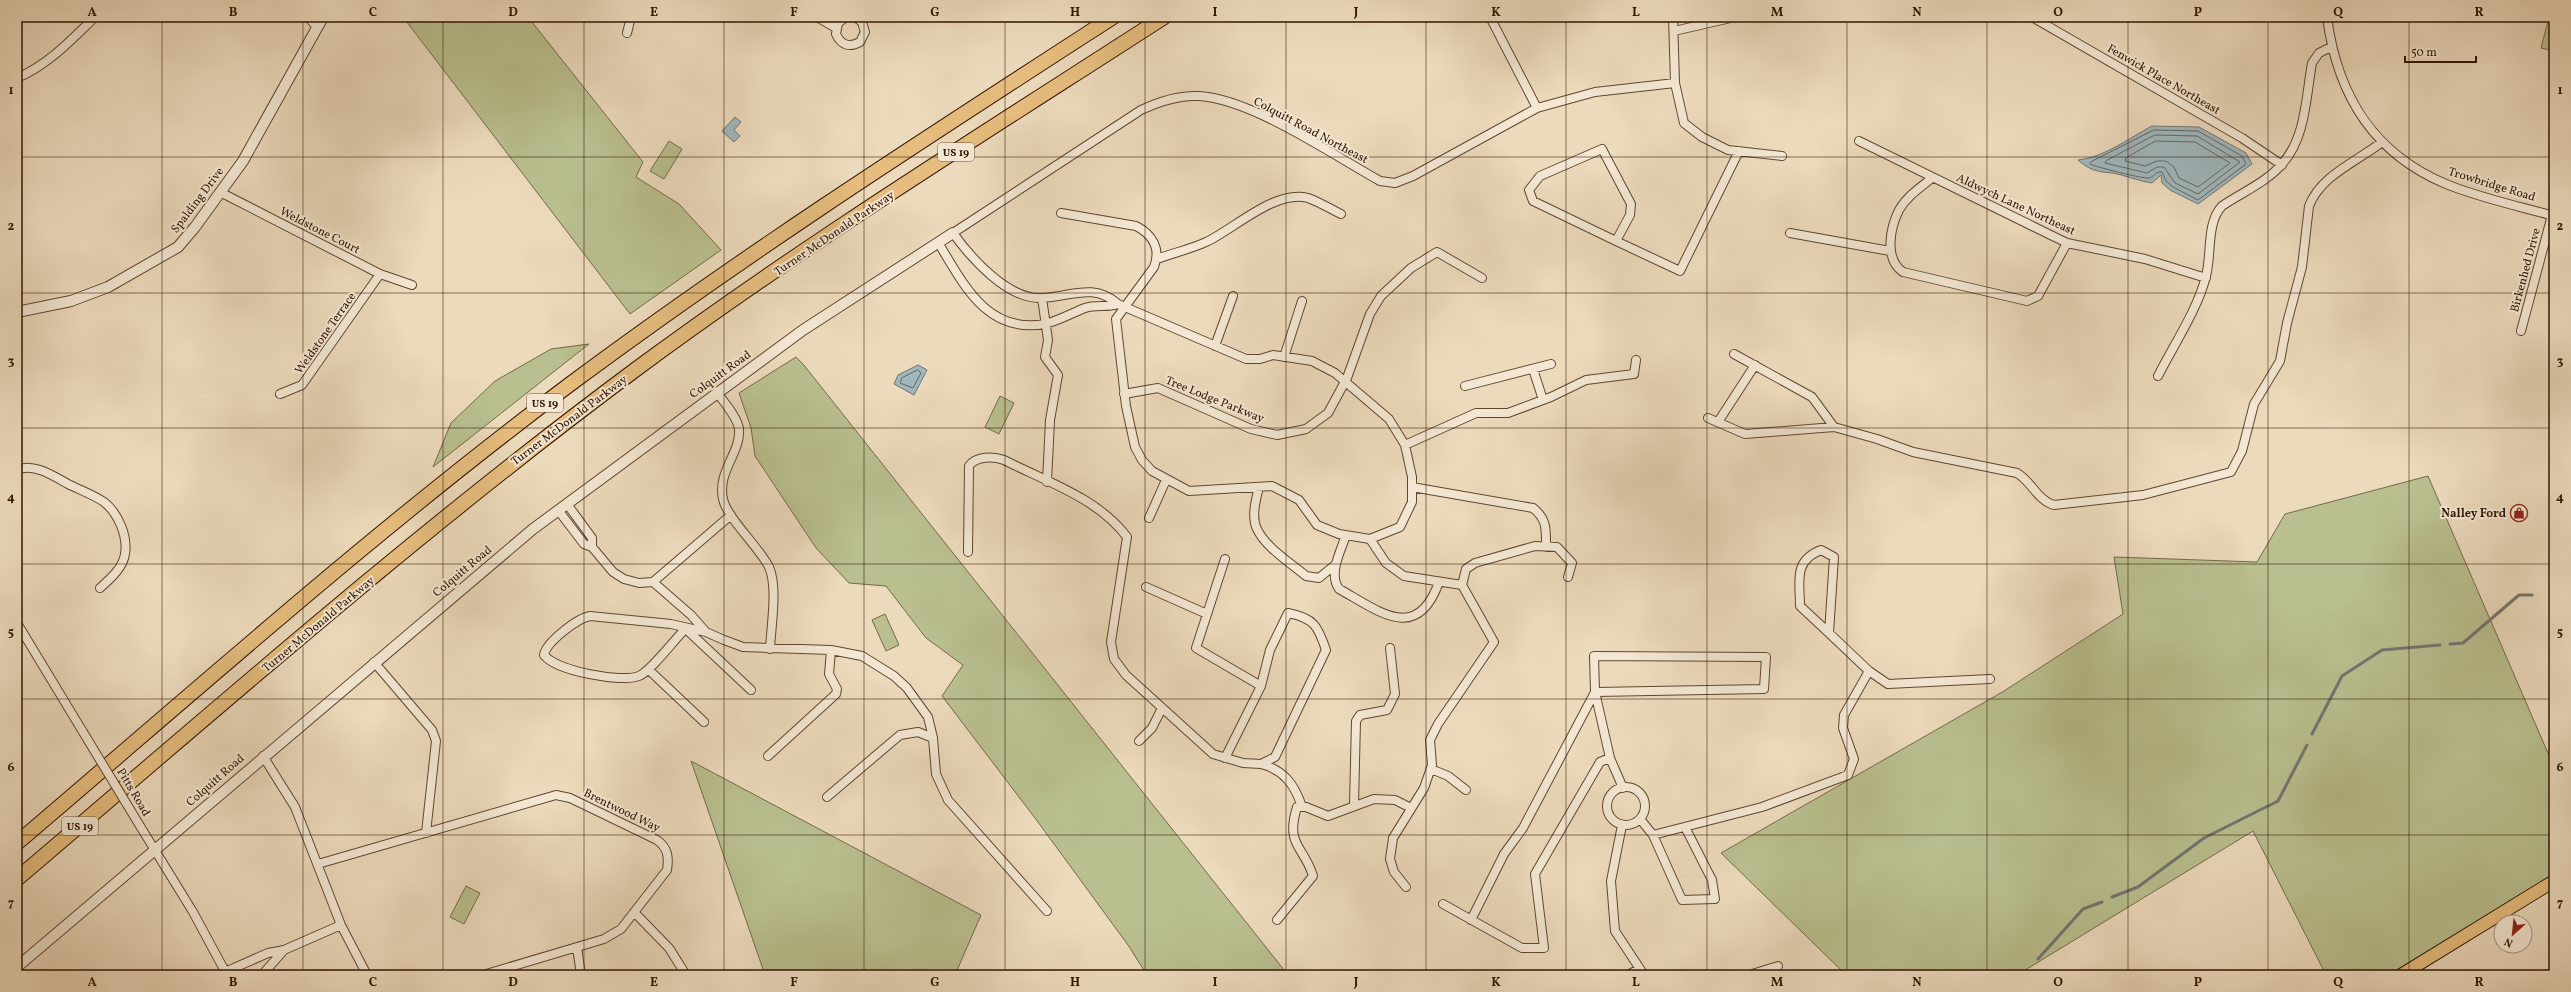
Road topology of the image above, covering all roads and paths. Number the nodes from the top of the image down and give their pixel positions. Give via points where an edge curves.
1 (95, 17) edge
2 (308, 17) edge
3 (323, 17) edge
4 (631, 17) edge
5 (817, 17) edge
6 (846, 17) edge
7 (855, 17) edge
8 (1113, 17) edge
9 (1164, 17) edge
10 (1490, 17) edge
11 (1673, 17) edge
12 (1735, 17) edge
13 (2032, 17) edge
14 (2327, 17) edge
15 (317, 27) junction
16 (836, 28) junction
17 (1674, 31) junction
18 (627, 33) dead end
19 (2331, 47) junction
20 (17, 78) edge
21 (1675, 83) junction
22 (1537, 108) junction
23 (1859, 141) dead end
24 (2382, 142) junction
25 (1739, 151) junction
26 (1782, 156) dead end
27 (2282, 165) junction
28 (1932, 178) junction
29 (220, 192) junction
30 (1061, 213) dead end
31 (1341, 214) dead end
32 (2553, 216) edge
33 (953, 233) junction
34 (1790, 233) dead end
35 (1616, 241) junction
36 (2067, 243) junction
37 (939, 244) junction
38 (1890, 251) junction
39 (1157, 259) junction
40 (380, 274) junction
41 (1482, 278) dead end
42 (2206, 278) junction
43 (412, 285) dead end
44 (1233, 296) dead end
45 (1042, 298) junction
46 (1302, 301) dead end
47 (1121, 305) junction
48 (17, 312) edge
49 (1046, 324) junction
50 (2520, 331) dead end
51 (1215, 346) junction
52 (1734, 354) dead end
53 (1284, 357) junction
54 (1636, 360) dead end
55 (1551, 364) dead end
56 (1755, 364) junction
57 (1533, 369) junction
58 (2158, 376) dead end
59 (1345, 382) junction
60 (1465, 386) dead end
61 (717, 392) junction
62 (280, 394) dead end
63 (1124, 394) junction
64 (1543, 400) junction
65 (1708, 418) dead end
66 (1718, 422) junction
67 (1834, 427) junction
68 (1405, 445) junction
69 (17, 470) edge
70 (1166, 480) junction
71 (1047, 482) junction
72 (1259, 487) junction
73 (1412, 487) junction
74 (567, 504) junction
75 (558, 510) junction
76 (731, 516) junction
77 (1150, 518) dead end
78 (1346, 535) junction
79 (1370, 539) junction
80 (592, 547) junction
81 (1546, 547) junction
82 (968, 552) dead end
83 (1225, 559) dead end
84 (1336, 564) junction
85 (1568, 577) dead end
86 (652, 582) junction
87 (1439, 582) junction
88 (1462, 585) junction
89 (1146, 587) dead end
90 (100, 588) dead end
91 (1207, 614) junction
92 (17, 623) edge
93 (686, 628) junction
94 (706, 632) junction
95 (1829, 633) junction
96 (1390, 648) dead end
97 (770, 649) junction
98 (831, 650) junction
99 (374, 662) junction
100 (649, 670) junction
101 (1869, 671) junction
102 (1990, 678) dead end
103 (1261, 686) junction
104 (751, 690) dead end
105 (1594, 692) junction
106 (1162, 708) junction
107 (704, 722) dead end
108 (933, 738) junction
109 (1138, 741) dead end
110 (263, 756) junction
111 (768, 756) dead end
112 (1225, 758) junction
113 (1610, 758) junction
114 (1261, 764) junction
115 (1431, 769) junction
116 (1622, 788) junction
117 (1466, 790) dead end
118 (827, 797) dead end
119 (1354, 804) junction
120 (1302, 807) junction
121 (1411, 808) junction
122 (1640, 819) junction
123 (1622, 825) junction
124 (1685, 827) junction
125 (426, 833) junction
126 (1653, 835) junction
127 (17, 843) edge
128 (154, 849) junction
129 (318, 864) junction
130 (17, 879) edge
131 (2554, 881) edge
132 (1406, 887) dead end
133 (1443, 904) dead end
134 (1047, 911) dead end
135 (634, 912) junction
136 (1277, 920) dead end
137 (1471, 920) junction
138 (341, 925) junction
139 (577, 947) junction
140 (284, 950) junction
141 (1778, 966) dead end
142 (17, 967) edge
143 (1641, 972) edge
144 (226, 973) edge
145 (262, 975) edge
146 (366, 975) edge
147 (483, 975) edge
148 (581, 975) edge
149 (686, 975) edge
150 (1628, 975) edge
151 (1749, 975) edge
152 (2401, 975) edge

1 - 20 street via 58,53
2 - 15 street
3 - 15 street, Spalding Drive
4 - 18 street
5 - 16 street
6 - 16 street
7 - 16 street via 865,27 864,38 855,45 843,44 838,40
8 - 127 highway, US 19 via 785,231 568,385 403,515
9 - 130 highway, Turner McDonald Parkway / US 19 via 806,250 590,404 376,574
10 - 22 street
11 - 17 street
12 - 17 street
13 - 27 street, Fenwick Place Northeast via 2242,138
14 - 19 street, Trowbridge Road
15 - 29 street, Spalding Drive via 294,74 243,161
17 - 21 street
19 - 24 street, Trowbridge Road via 2338,73 2350,99
19 - 27 street via 2319,53 2312,63 2300,135
21 - 22 street, Colquitt Road Northeast via 1595,92
21 - 25 street via 1684,123 1702,138 1728,150
22 - 33 street, Colquitt Road Northeast via 1413,176 1395,183 1380,181 1252,109 1217,99 1180,97 1141,110
23 - 28 street, Aldwych Lane Northeast
24 - 32 street, Trowbridge Road via 2415,168 2445,183
24 - 67 street via 2326,181 2312,197 2302,267 2280,361 2254,404 2242,451 2231,472 2143,495 2054,505 2044,501 2024,477 2017,473 1913,452
25 - 26 street
25 - 35 street via 1680,272
27 - 42 street via 2215,213
28 - 36 street, Aldwych Lane Northeast
28 - 38 street via 1910,196 1899,210
29 - 40 street, Weldstone Court
29 - 48 street, Spalding Drive via 178,247 126,278 71,300
30 - 39 street via 1136,226 1150,236 1157,250
31 - 39 street via 1307,198 1283,199 1257,209 1235,226 1206,242
32 - 50 street, Birkenhed Drive
33 - 37 street, Colquitt Road
33 - 45 street via 1005,287 1024,296
34 - 38 street
35 - 35 street via 1533,201 1529,190 1540,176 1602,149 1631,204 1630,215
36 - 38 street via 2038,296 2027,301 1903,272 1892,261
36 - 42 street, Aldwych Lane Northeast via 2145,258
37 - 49 street via 968,291 988,311 1019,324
37 - 61 street, Colquitt Road via 804,330
39 - 47 street via 1149,277
40 - 43 street, Weldstone Court
40 - 62 street, Weldstone Terrace via 302,385
41 - 59 street, Tree Lodge Parkway via 1437,252 1411,268 1381,296 1370,314
42 - 58 street
44 - 51 street
45 - 47 street via 1080,290 1096,292
45 - 49 street
46 - 53 street
47 - 49 street via 1087,307
47 - 51 street
47 - 63 street via 1116,319
49 - 71 street via 1048,340 1045,357 1058,375 1050,420
51 - 53 street via 1246,359 1260,359 1273,355
52 - 56 street
53 - 59 street via 1312,361 1335,373
54 - 64 street via 1634,374 1586,380
55 - 57 street
56 - 66 street
56 - 67 street via 1812,397
57 - 60 street
57 - 64 street
59 - 63 street, Tree Lodge Parkway via 1328,413 1306,429 1277,435 1252,429 1158,388
59 - 68 street via 1389,419
61 - 74 street, Colquitt Road
61 - 76 street via 736,421 738,438 721,484 723,500
63 - 70 street via 1135,447 1152,471
64 - 68 street via 1508,413 1476,413
65 - 66 street
66 - 67 street via 1745,434
68 - 73 street
69 - 90 street via 41,470 104,502 117,515 124,537 125,554 115,574
70 - 72 street via 1189,491
70 - 77 street
71 - 82 street via 996,457 978,459 970,464
71 - 106 street via 1106,514 1127,537 1111,642 1114,659 1126,675
72 - 78 street via 1272,486 1284,491 1299,500 1317,525
72 - 84 street via 1255,523 1257,530 1270,545 1306,576 1312,578 1319,578
73 - 79 street via 1412,502 1400,527
73 - 81 street via 1533,508 1542,515 1546,523
74 - 75 street, Colquitt Road
74 - 80 street via 592,538
75 - 80 street via 584,544
75 - 99 street, Colquitt Road
76 - 86 street
76 - 97 street via 769,567 773,580
78 - 79 street
78 - 84 street
79 - 87 street via 1386,562 1404,576
80 - 86 street via 613,572 624,579 639,583
81 - 85 street via 1556,547 1572,563
81 - 88 street via 1535,546 1475,563 1466,569
83 - 91 street
84 - 87 street via 1335,583 1339,589 1399,619 1408,619 1426,606
86 - 94 street via 691,615
87 - 88 street
88 - 115 street via 1494,642 1438,724 1430,740
89 - 91 street
91 - 103 street via 1196,648
92 - 128 street, Pitts Road, bridge
93 - 94 street
93 - 100 street
93 - 100 street via 671,624 581,617 549,644 544,655 553,664 576,672 625,677 638,676
93 - 104 street
94 - 97 street via 743,646
95 - 95 street via 1800,606 1800,566 1808,555 1820,550 1834,557
95 - 101 street
96 - 119 street via 1395,694 1387,710 1360,715 1356,721
97 - 98 street
98 - 108 street via 862,656 894,676 911,693 928,717
98 - 111 street via 830,674 837,689 836,694
99 - 110 street, Colquitt Road
99 - 125 street via 432,730 436,740
100 - 107 street
101 - 102 street via 1888,684
101 - 124 street via 1844,715 1843,728 1854,759 1848,775 1762,807
103 - 112 street
103 - 114 street via 1270,650 1288,613 1306,616 1320,630 1326,650 1274,757
105 - 105 street via 1594,656 1766,656 1764,689
105 - 113 street
105 - 137 street via 1523,828 1504,854
106 - 109 street via 1152,728
106 - 112 street via 1213,754
108 - 118 street via 918,732 900,735
108 - 134 street via 936,774 948,800
110 - 128 street, Colquitt Road
110 - 129 street via 295,807
112 - 114 street
113 - 116 street
113 - 137 street via 1600,762 1535,874 1544,948 1522,948
114 - 120 street via 1286,776 1298,792
115 - 117 street via 1448,776
115 - 121 street via 1424,788
116 - 122 street via 1633,789 1643,799 1644,810
116 - 123 street via 1612,793 1607,809 1612,819
119 - 120 street via 1338,814 1328,816
119 - 121 street via 1374,799 1395,800
120 - 136 street via 1297,807 1292,822 1296,847 1313,876
121 - 132 street via 1393,838 1390,859 1394,872
122 - 123 street via 1632,824
122 - 126 street
123 - 143 street via 1611,881 1615,931
124 - 126 street
124 - 126 street via 1712,880 1715,899 1682,900
125 - 129 street, Brentwood Way
125 - 135 street, Brentwood Way via 556,795 570,798 657,840 666,850 669,860 667,870
128 - 142 street, Colquitt Road
128 - 144 street, Pitts Road
129 - 138 street
131 - 152 main road
133 - 137 street
135 - 139 street, Brentwood Way via 621,929 604,939
135 - 149 street via 669,948
138 - 140 street
138 - 146 street
139 - 147 street, Brentwood Way
139 - 148 street
140 - 144 street via 268,953
140 - 145 street
141 - 151 street
143 - 150 street

